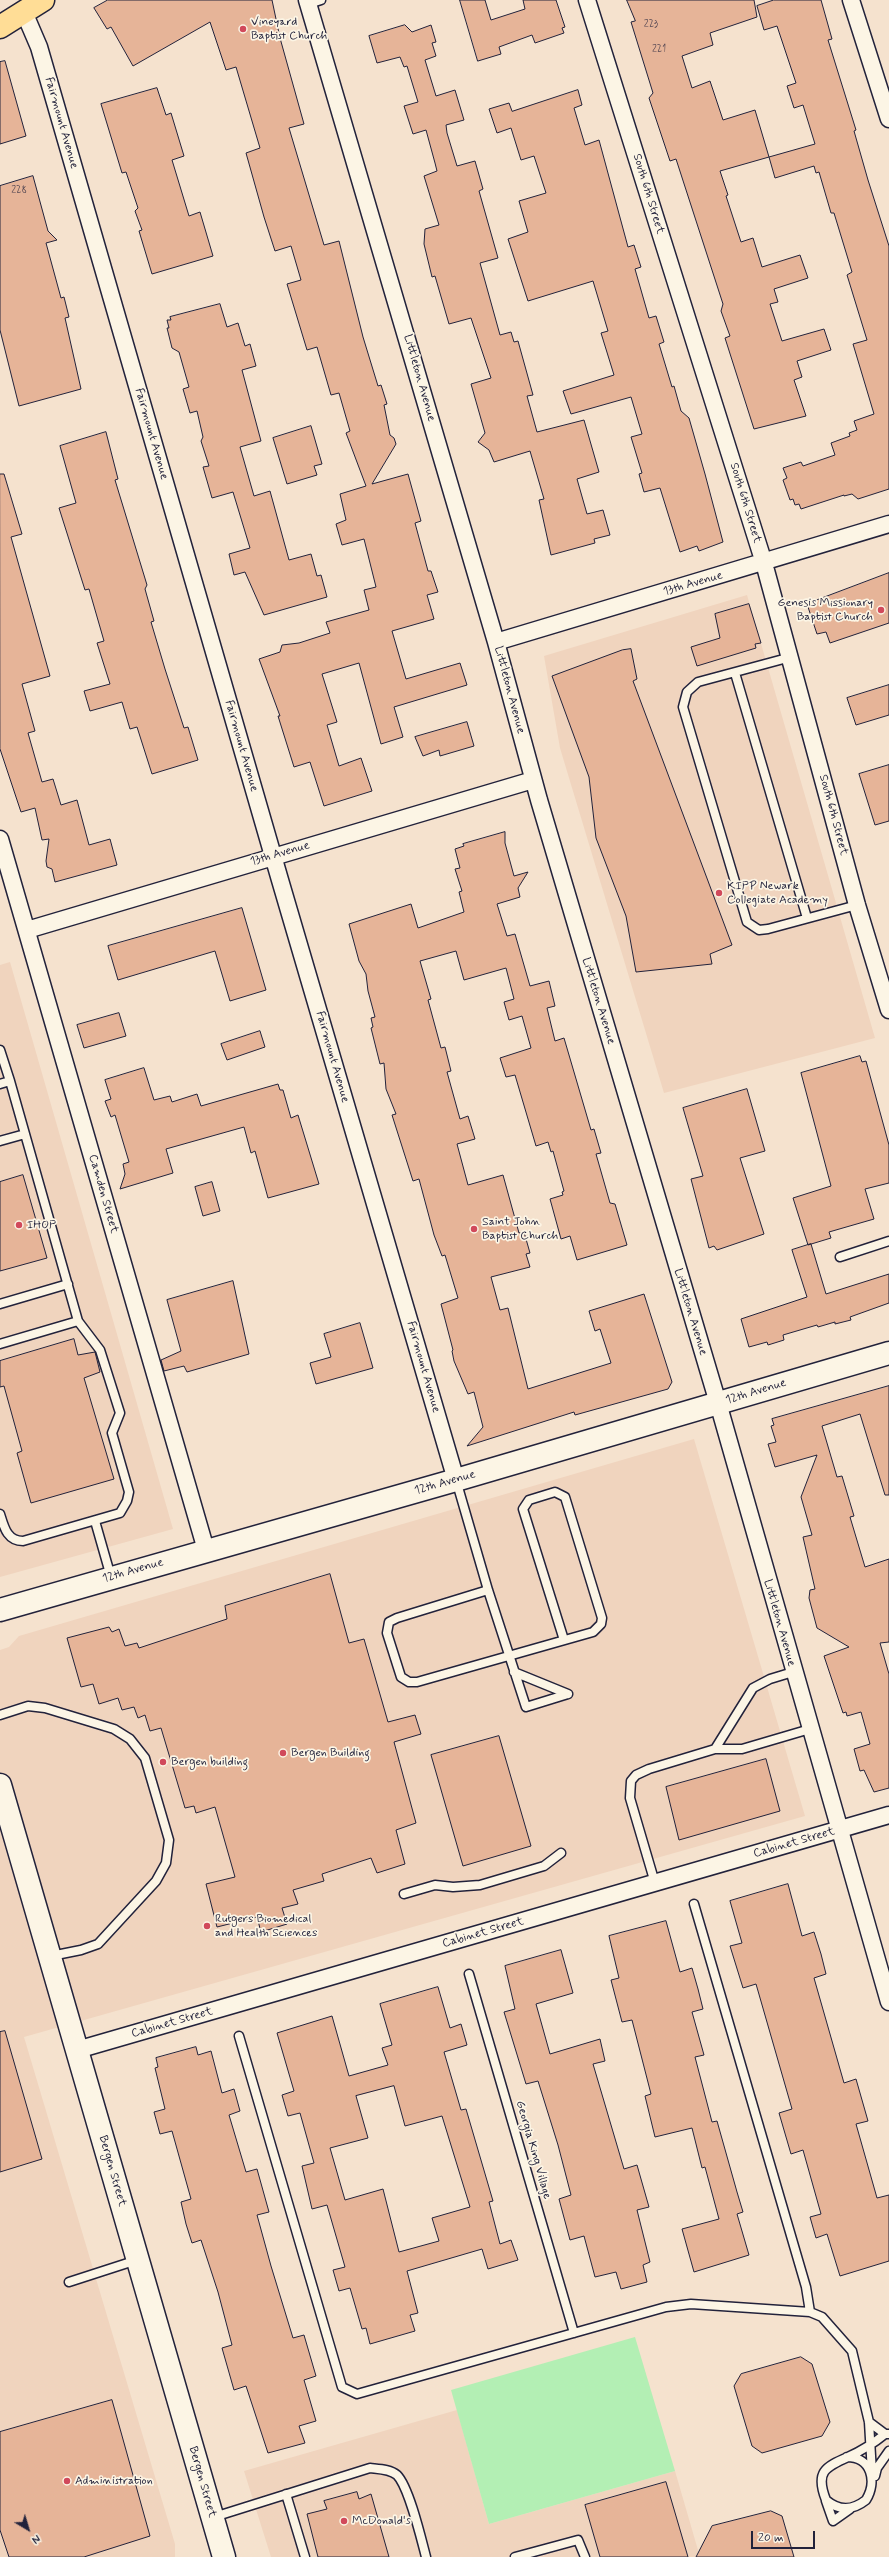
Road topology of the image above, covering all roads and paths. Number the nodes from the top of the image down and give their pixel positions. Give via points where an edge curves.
1 (587, 0) edge
2 (851, 0) edge
3 (312, 1) edge
4 (35, 4) edge
5 (0, 28) edge
6 (889, 119) edge
7 (889, 524) edge
8 (764, 563) junction
9 (496, 642) junction
10 (791, 657) junction
11 (735, 673) junction
12 (533, 780) junction
13 (0, 839) edge
14 (273, 856) junction
15 (857, 905) junction
16 (807, 918) junction
17 (27, 930) junction
18 (889, 1010) edge
19 (0, 1050) edge
20 (10, 1081) junction
21 (0, 1084) edge
22 (25, 1134) junction
23 (0, 1141) edge
24 (889, 1241) edge
25 (840, 1257) dead end
26 (68, 1284) junction
27 (0, 1304) edge
28 (78, 1321) junction
29 (0, 1344) edge
30 (889, 1353) edge
31 (718, 1403) junction
32 (456, 1480) junction
33 (0, 1514) edge
34 (95, 1521) junction
35 (206, 1550) junction
36 (112, 1578) junction
37 (488, 1590) junction
38 (0, 1610) edge
39 (564, 1640) junction
40 (508, 1655) junction
41 (514, 1672) junction
42 (793, 1672) junction
43 (0, 1715) edge
44 (810, 1729) junction
45 (715, 1749) junction
46 (0, 1785) edge
47 (889, 1816) edge
48 (840, 1830) junction
49 (561, 1853) dead end
50 (655, 1883) junction
51 (404, 1894) dead end
52 (694, 1904) dead end
53 (49, 1956) junction
54 (469, 1974) dead end
55 (889, 2002) edge
56 (239, 2036) dead end
57 (77, 2050) junction
58 (138, 2260) junction
59 (69, 2282) dead end
60 (810, 2312) junction
61 (574, 2333) junction
62 (869, 2422) junction
63 (884, 2436) edge
64 (870, 2444) junction
65 (889, 2446) edge
66 (889, 2451) edge
67 (847, 2457) junction
68 (872, 2473) junction
69 (873, 2483) junction
70 (286, 2494) junction
71 (826, 2500) junction
72 (850, 2509) junction
73 (213, 2518) junction
74 (217, 2552) edge
75 (305, 2557) edge
76 (426, 2557) edge
77 (515, 2557) edge
78 (585, 2557) edge

1 - 8 street, South 6th Street
2 - 6 street
3 - 9 street, Littleton Avenue
4 - 5 main road
4 - 14 street, Fairmount Avenue via 42,54
7 - 8 street, 13th Avenue
8 - 9 street, 13th Avenue
8 - 10 street, South 6th Street
9 - 12 street, Littleton Avenue
10 - 11 lane
10 - 15 street, South 6th Street
11 - 16 lane
11 - 16 lane via 698,682 687,692 683,707 742,912 747,922 759,930
12 - 14 street, 13th Avenue
12 - 31 street, Littleton Avenue
13 - 17 street, Camden Street
14 - 17 street, 13th Avenue
14 - 32 street, Fairmount Avenue
15 - 16 lane
15 - 18 street, South 6th Street
17 - 35 street, Camden Street
19 - 20 lane
20 - 21 lane
20 - 22 lane
22 - 23 lane
22 - 26 lane
24 - 25 lane
26 - 27 lane
26 - 28 lane
28 - 29 lane
28 - 34 lane via 100,1350 120,1413 112,1433 129,1492 120,1514
30 - 31 street, 12th Avenue
31 - 32 street, 12th Avenue
31 - 42 street, Littleton Avenue
32 - 35 street, 12th Avenue
32 - 37 lane
33 - 34 lane via 5,1530 18,1541
34 - 36 lane
35 - 36 street, 12th Avenue
36 - 38 street, 12th Avenue
37 - 40 lane
37 - 40 lane via 389,1622 387,1633 399,1674 406,1681 417,1682
39 - 39 lane via 595,1630 601,1624 602,1618 565,1497 558,1492 552,1492 529,1500 523,1509
39 - 40 lane
40 - 41 lane
41 - 41 lane via 568,1694 526,1707
42 - 44 street, Littleton Avenue
42 - 45 lane via 752,1688
43 - 53 lane via 28,1706 45,1708 114,1729 130,1739 145,1758 169,1840 166,1864 156,1881 98,1944
44 - 45 lane via 742,1749
44 - 48 street, Littleton Avenue
45 - 50 lane via 649,1768 631,1781 630,1798
46 - 53 street, Bergen Street
47 - 48 street, Cabinet Street
48 - 50 street, Cabinet Street
48 - 55 street, Littleton Avenue
49 - 51 lane via 544,1866 480,1884 453,1887 435,1885
50 - 57 street, Cabinet Street
52 - 60 lane via 806,2287
53 - 57 street, Bergen Street
54 - 61 lane, Georgia King Village
56 - 61 lane via 342,2386 356,2394
57 - 58 street, Bergen Street
58 - 59 lane
58 - 73 street, Bergen Street
60 - 61 lane via 680,2305
60 - 62 lane via 822,2317 852,2351
62 - 63 lane
62 - 64 lane
63 - 64 lane
63 - 65 lane
64 - 67 lane
64 - 68 lane
66 - 69 lane via 877,2468
67 - 68 lane via 855,2457 862,2461
67 - 71 lane via 838,2459 826,2470 821,2486
68 - 69 lane
69 - 72 lane via 866,2500
70 - 73 lane
70 - 75 lane
70 - 76 lane via 370,2468 390,2472 396,2475 404,2486
71 - 72 lane via 833,2506
71 - 72 lane via 833,2521
73 - 74 street, Bergen Street
77 - 78 lane via 578,2540

